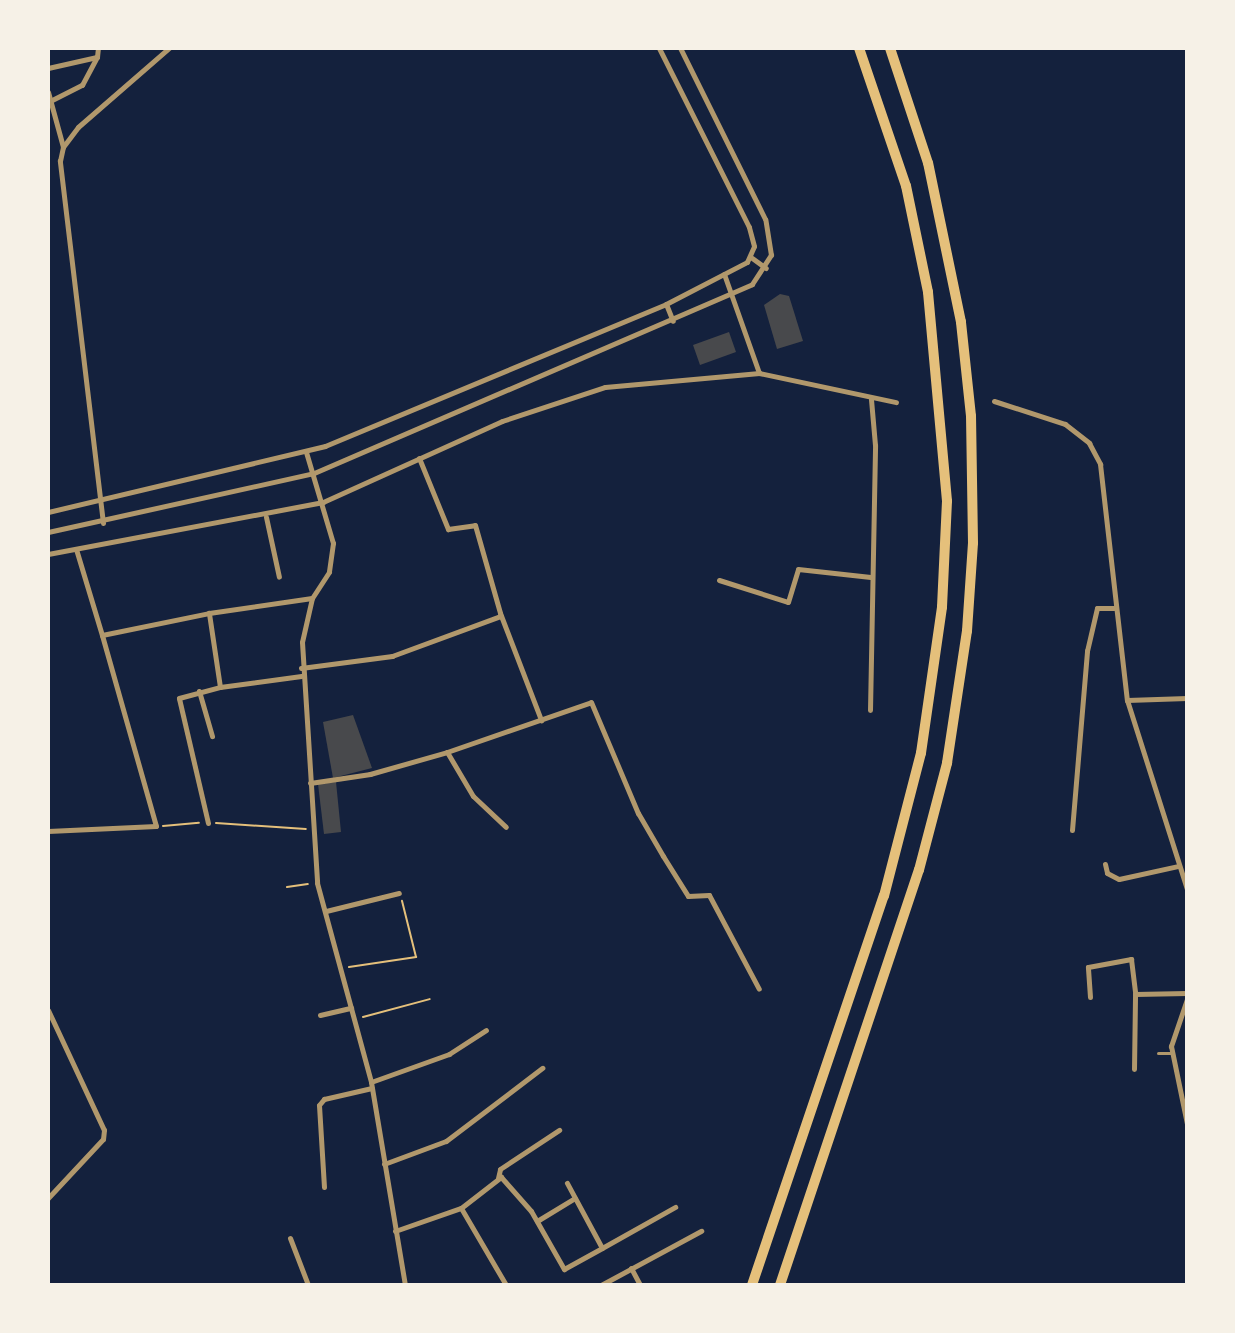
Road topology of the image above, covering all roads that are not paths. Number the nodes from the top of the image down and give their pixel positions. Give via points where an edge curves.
1 (98, 48) edge
2 (169, 48) edge
3 (659, 48) edge
4 (680, 48) edge
5 (859, 48) edge
6 (890, 48) edge
7 (97, 57) junction
8 (48, 69) edge
9 (48, 92) edge
10 (50, 101) junction
11 (63, 147) junction
12 (752, 258) junction
13 (766, 268) junction
14 (724, 274) junction
15 (733, 294) junction
16 (666, 304) junction
17 (674, 321) junction
18 (759, 373) junction
19 (871, 399) junction
20 (994, 401) dead end
21 (896, 402) dead end
22 (306, 452) junction
23 (419, 458) junction
24 (314, 473) junction
25 (102, 502) junction
26 (323, 502) junction
27 (48, 512) edge
28 (266, 516) junction
29 (103, 523) junction
30 (48, 532) edge
31 (76, 549) junction
32 (48, 554) edge
33 (279, 577) dead end
34 (871, 577) junction
35 (719, 580) dead end
36 (312, 598) junction
37 (1114, 608) junction
38 (209, 613) junction
39 (501, 615) junction
40 (102, 634) junction
41 (301, 668) junction
42 (301, 676) junction
43 (220, 687) junction
44 (199, 691) junction
45 (1187, 698) edge
46 (1127, 700) junction
47 (870, 710) dead end
48 (541, 720) junction
49 (212, 736) dead end
50 (447, 753) junction
51 (310, 783) junction
52 (208, 823) road end
53 (506, 827) dead end
54 (1072, 830) dead end
55 (48, 831) edge
56 (1105, 864) dead end
57 (1178, 866) junction
58 (1187, 889) edge
59 (399, 893) road end
60 (326, 911) junction
61 (759, 989) dead end
62 (1135, 993) junction
63 (1187, 993) edge
64 (1090, 997) dead end
65 (1187, 999) edge
66 (351, 1008) junction
67 (48, 1010) edge
68 (320, 1015) dead end
69 (486, 1030) dead end
70 (1158, 1053) dead end
71 (1172, 1053) junction
72 (542, 1068) dead end
73 (1134, 1069) dead end
74 (371, 1085) junction
75 (1187, 1124) edge
76 (559, 1130) dead end
77 (384, 1164) junction
78 (498, 1178) junction
79 (567, 1183) dead end
80 (324, 1187) dead end
81 (48, 1198) edge
82 (575, 1198) junction
83 (675, 1207) dead end
84 (461, 1208) junction
85 (537, 1221) junction
86 (701, 1230) dead end
87 (395, 1231) junction
88 (290, 1238) dead end
89 (602, 1248) junction
90 (631, 1268) junction
91 (308, 1285) edge
92 (405, 1285) edge
93 (506, 1285) edge
94 (601, 1285) edge
95 (640, 1285) edge
96 (752, 1285) edge
97 (780, 1285) edge

1 - 7 street
2 - 11 street
3 - 12 street via 749,227
4 - 13 street via 765,219 773,244
5 - 96 highway via 906,186 928,292 947,501 942,607 921,753 884,896
6 - 97 highway via 928,164 961,322 973,543 967,631 947,763 919,870
7 - 8 street
7 - 10 street via 82,85
9 - 10 street
10 - 11 street
11 - 25 street via 60,177
12 - 13 street
12 - 14 street
13 - 15 street
14 - 15 street
14 - 16 street
15 - 17 street
15 - 18 street
16 - 17 street
16 - 22 street
17 - 24 street
18 - 19 street
18 - 23 street via 583,392
19 - 21 street
19 - 34 street via 875,445
20 - 37 street via 1056,418 1096,453 1109,503
22 - 24 street
22 - 25 street
23 - 26 street
23 - 39 street via 448,529 475,525
24 - 26 street
24 - 29 street
25 - 27 street
25 - 29 street
26 - 28 street
26 - 36 street via 332,556 323,586
28 - 31 street
28 - 33 street
29 - 30 street
31 - 32 street
31 - 40 street
34 - 35 street via 798,569 788,602
34 - 47 street
36 - 38 street
36 - 41 street
37 - 46 street
37 - 54 street via 1097,608 1087,651
38 - 40 street
38 - 43 street
39 - 41 street via 392,656
39 - 48 street
40 - 55 street via 156,826
41 - 42 street
42 - 43 street
42 - 51 street
43 - 44 street
44 - 49 street
44 - 52 street via 179,698
45 - 46 street
46 - 57 street
48 - 50 street
48 - 61 street via 591,702 658,848 688,896 710,895
50 - 51 street via 370,774
50 - 53 street via 473,796
51 - 60 street via 317,883
56 - 57 street via 1107,873 1119,879
57 - 58 street
59 - 60 street
60 - 66 street
62 - 63 street
62 - 64 street via 1131,959 1088,966
62 - 73 street
65 - 71 street via 1175,1027
66 - 68 street
66 - 74 street
67 - 81 street via 104,1130 103,1139
69 - 74 street via 449,1054
70 - 71 lane
71 - 75 street
72 - 77 street via 446,1141
74 - 77 street
74 - 80 street via 324,1099 319,1105
76 - 78 street via 500,1169
77 - 87 street
78 - 84 street
78 - 85 street via 505,1178
79 - 82 street
82 - 85 street
82 - 89 street
83 - 89 street
84 - 87 street
84 - 93 street
85 - 89 street via 564,1269
86 - 90 street
87 - 92 street
88 - 91 street
90 - 94 street
90 - 95 street

